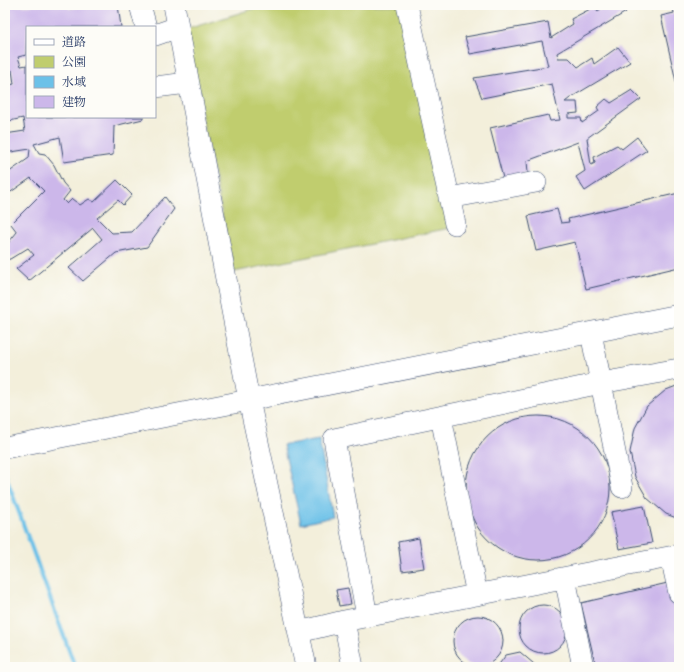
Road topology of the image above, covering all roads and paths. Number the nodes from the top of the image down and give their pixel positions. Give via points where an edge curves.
1 (140, 5) edge
2 (174, 5) edge
3 (407, 5) edge
4 (146, 26) edge
5 (178, 27) junction
6 (156, 35) edge
7 (188, 83) junction
8 (156, 87) edge
9 (536, 182) dead end
10 (450, 198) junction
11 (455, 224) dead end
12 (679, 315) edge
13 (591, 333) junction
14 (679, 369) edge
15 (601, 383) junction
16 (249, 400) junction
17 (441, 416) junction
18 (5, 448) edge
19 (622, 487) dead end
20 (675, 556) edge
21 (565, 578) junction
22 (679, 593) edge
23 (477, 595) junction
24 (367, 616) junction
25 (344, 621) junction
26 (299, 632) junction
27 (306, 667) edge
28 (353, 667) edge
29 (583, 667) edge

1 - 4 street
2 - 5 street
3 - 10 street
5 - 6 street
5 - 7 street
7 - 8 street
7 - 16 street
9 - 10 street
10 - 11 street
12 - 13 street
13 - 15 street
13 - 16 street
14 - 15 street
15 - 17 street
15 - 19 street
16 - 18 street
16 - 26 street
17 - 23 street
17 - 24 street via 334,439
20 - 21 street
20 - 22 street
21 - 23 street
21 - 29 street
23 - 24 street
24 - 25 street
25 - 26 street
25 - 28 street
26 - 27 street

